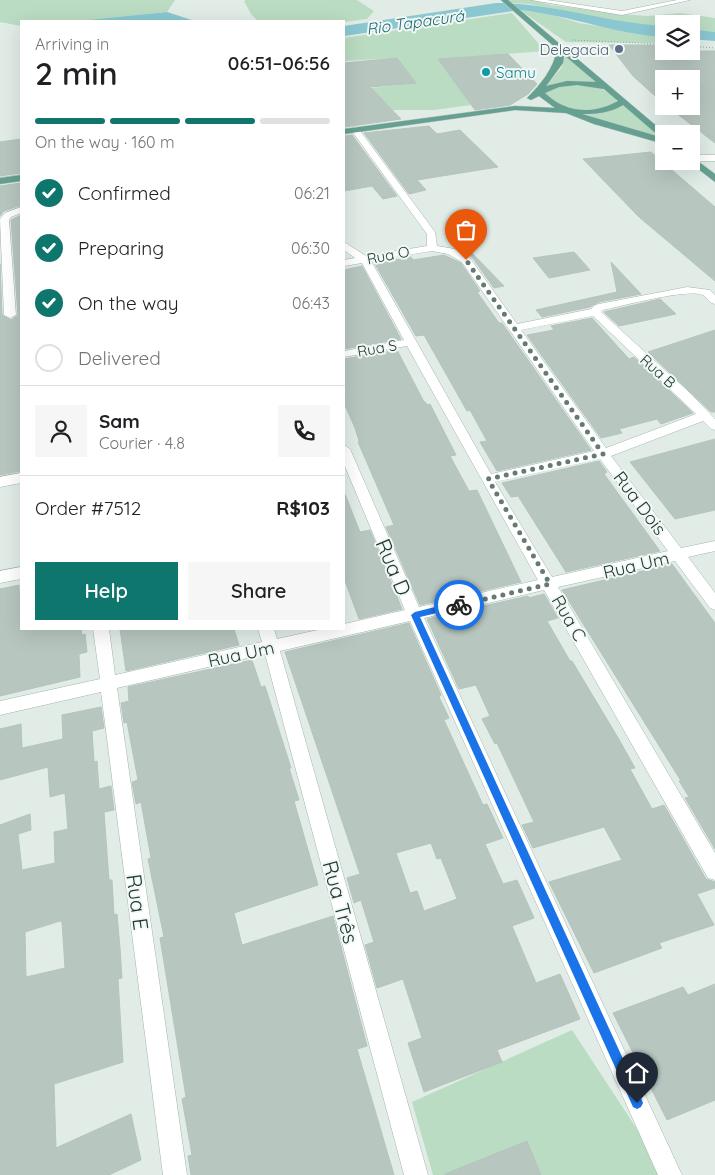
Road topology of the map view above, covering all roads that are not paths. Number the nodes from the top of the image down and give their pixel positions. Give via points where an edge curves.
1 (504, 0) edge
2 (534, 0) edge
3 (591, 0) edge
4 (649, 0) edge
5 (688, 0) edge
6 (657, 7) junction
7 (599, 10) junction
8 (561, 49) junction
9 (609, 88) junction
10 (538, 92) junction
11 (624, 101) junction
12 (515, 108) junction
13 (568, 111) junction
14 (655, 128) edge
15 (355, 130) junction
16 (345, 132) edge
17 (655, 138) edge
18 (700, 158) edge
19 (715, 158) edge
20 (700, 166) edge
21 (20, 178) edge
22 (715, 179) edge
23 (0, 181) edge
24 (20, 212) edge
25 (4, 216) edge
26 (345, 246) edge
27 (432, 248) junction
28 (365, 260) junction
29 (7, 262) edge
30 (345, 263) edge
31 (714, 301) edge
32 (10, 315) edge
33 (597, 315) junction
34 (515, 328) junction
35 (410, 342) junction
36 (345, 354) edge
37 (706, 416) junction
38 (715, 426) edge
39 (345, 451) edge
40 (603, 454) junction
41 (20, 478) edge
42 (488, 479) junction
43 (0, 482) edge
44 (715, 546) edge
45 (680, 555) junction
46 (20, 573) edge
47 (0, 577) edge
48 (550, 584) junction
49 (715, 604) edge
50 (415, 615) junction
51 (101, 630) edge
52 (266, 630) edge
53 (271, 648) junction
54 (109, 682) junction
55 (0, 708) edge
56 (715, 871) edge
57 (175, 1175) edge
58 (416, 1175) edge
59 (670, 1175) edge

1 - 8 main road
2 - 7 street
3 - 7 street
4 - 6 street
5 - 6 street
6 - 7 street via 622,13
8 - 9 main road
8 - 10 main road via 559,63
9 - 10 main road via 578,83 555,85
9 - 11 main road
10 - 12 main road
10 - 13 main road
11 - 13 main road via 604,111
11 - 14 main road
12 - 13 main road
12 - 15 main road
13 - 17 main road
15 - 16 main road
15 - 27 street via 432,234
18 - 19 street
20 - 22 main road
21 - 23 main road
24 - 25 street
25 - 29 street
26 - 28 street
27 - 28 street, Rua O
27 - 34 street, Rua Dois via 451,251 466,260
28 - 30 street, Rua O
28 - 35 street, Rua C
29 - 32 street
31 - 33 street via 706,292 687,290 599,307
33 - 34 street
33 - 37 street, Rua B
34 - 40 street, Rua Dois
35 - 36 street, Rua S
35 - 42 street, Rua C
37 - 38 street, Rua B
37 - 40 street
39 - 50 street, Rua D
40 - 42 street
40 - 45 street, Rua Dois
41 - 43 street
42 - 48 street, Rua C
44 - 45 street, Rua Um
45 - 48 street, Rua Um
45 - 49 street, Rua Dois
46 - 47 street
48 - 50 street, Rua Um
48 - 56 street, Rua C
50 - 53 street, Rua Um
50 - 59 street, Rua D
51 - 54 street, Rua E
52 - 53 street, Rua Três
53 - 54 street, Rua Um
53 - 58 street, Rua Três
54 - 55 street, Rua Um
54 - 57 street, Rua E

